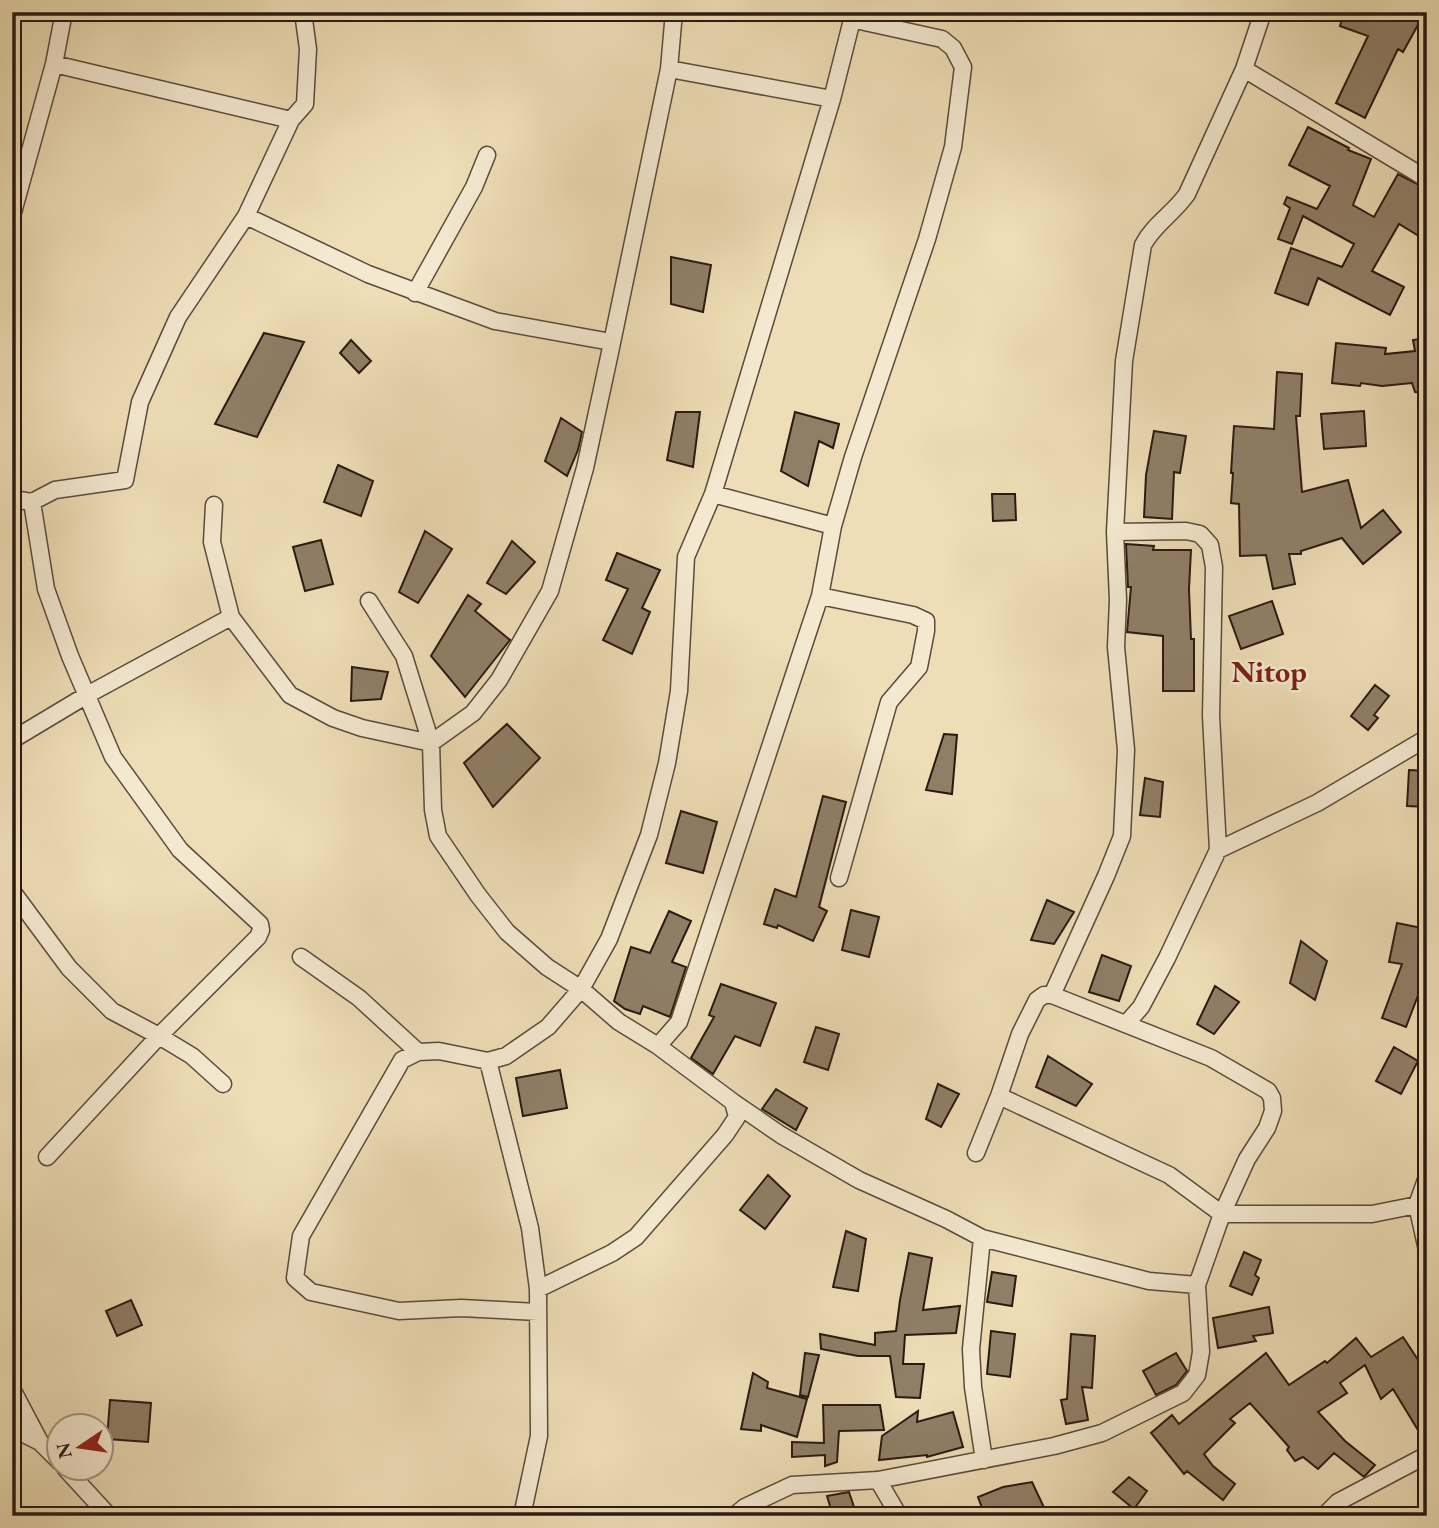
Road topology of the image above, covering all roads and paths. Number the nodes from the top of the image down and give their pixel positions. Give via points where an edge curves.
1 (64, 12) edge
2 (303, 12) edge
3 (674, 12) edge
4 (1263, 12) edge
5 (852, 15) edge
6 (54, 64) junction
7 (669, 69) junction
8 (1244, 69) junction
9 (832, 99) junction
10 (291, 120) junction
11 (487, 155) dead end
12 (1427, 178) edge
13 (12, 216) edge
14 (246, 216) junction
15 (415, 293) junction
16 (611, 342) junction
17 (713, 494) junction
18 (12, 499) edge
19 (32, 502) junction
20 (215, 505) dead end
21 (833, 526) junction
22 (1115, 532) junction
23 (820, 596) junction
24 (369, 601) dead end
25 (231, 617) junction
26 (86, 695) junction
27 (1427, 738) edge
28 (12, 740) edge
29 (431, 743) junction
30 (1218, 850) junction
31 (839, 878) dead end
32 (12, 891) edge
33 (301, 957) dead end
34 (581, 989) junction
35 (1052, 995) junction
36 (1126, 1024) junction
37 (159, 1036) junction
38 (659, 1046) junction
39 (418, 1052) junction
40 (488, 1062) junction
41 (223, 1084) dead end
42 (999, 1096) junction
43 (733, 1102) junction
44 (976, 1153) dead end
45 (47, 1157) dead end
46 (1427, 1177) edge
47 (1422, 1205) edge
48 (1222, 1214) junction
49 (982, 1238) junction
50 (1427, 1250) edge
51 (1197, 1285) junction
52 (538, 1289) junction
53 (538, 1312) junction
54 (12, 1389) edge
55 (12, 1427) edge
56 (40, 1442) junction
57 (46, 1448) edge
58 (1427, 1455) edge
59 (984, 1460) junction
60 (878, 1480) junction
61 (78, 1482) edge
62 (109, 1516) edge
63 (522, 1516) edge
64 (734, 1516) edge
65 (899, 1516) edge
66 (1324, 1516) edge

1 - 6 street
2 - 10 street via 308,49 305,104
3 - 7 street
4 - 8 street
5 - 9 street
5 - 21 street via 942,39 963,67 953,148 928,239
6 - 10 street
6 - 13 street
7 - 9 street
7 - 16 street
8 - 12 street
8 - 22 street via 1187,194 1143,246 1124,362
9 - 17 street
10 - 14 street
11 - 15 street
14 - 15 street
14 - 19 street via 178,317 140,401 125,480 55,489
15 - 16 street via 495,321
16 - 29 street via 585,468 550,591 499,680 473,713
17 - 21 street
17 - 34 street via 686,557 679,691 649,835 609,939
18 - 19 street
19 - 26 street via 46,589
20 - 25 street via 212,542
21 - 23 street
22 - 30 street via 1186,531 1199,534 1210,545
22 - 35 street via 1116,647 1126,750 1122,836
23 - 31 street via 926,621 919,667 888,702
23 - 38 street via 679,1022
24 - 29 street via 404,656
25 - 26 street
25 - 29 street via 290,695 362,728
26 - 28 street
26 - 37 street via 113,757 180,850 260,924 258,937
27 - 30 street via 1317,803
29 - 34 street via 438,836 508,932 547,967
30 - 36 street via 1167,958 1141,1007
32 - 37 street via 69,968 112,1011
33 - 39 street via 359,998
34 - 38 street via 620,1022
34 - 40 street via 548,1027 506,1056
35 - 36 street
35 - 42 street via 1037,1000
36 - 48 street via 1211,1058 1268,1091 1272,1098 1267,1128
37 - 41 street via 192,1056
37 - 45 street
38 - 43 street
39 - 40 street via 439,1051
39 - 53 street via 401,1060 392,1073 302,1236 295,1278 311,1292 399,1311
40 - 52 street via 530,1228
42 - 44 street
42 - 48 street via 1169,1175
43 - 49 street via 859,1180
43 - 52 street via 737,1117 725,1135 636,1237
46 - 47 street
47 - 48 street via 1372,1214
47 - 50 street
48 - 51 street
49 - 51 street via 1149,1281
49 - 59 street via 971,1349
51 - 59 street via 1201,1352 1197,1375 1183,1393 1102,1433
52 - 53 street
53 - 63 street via 539,1436
54 - 56 street
55 - 56 street
56 - 57 street
58 - 66 street via 1338,1502
59 - 60 street
60 - 64 street via 792,1485
60 - 65 street
61 - 62 street

